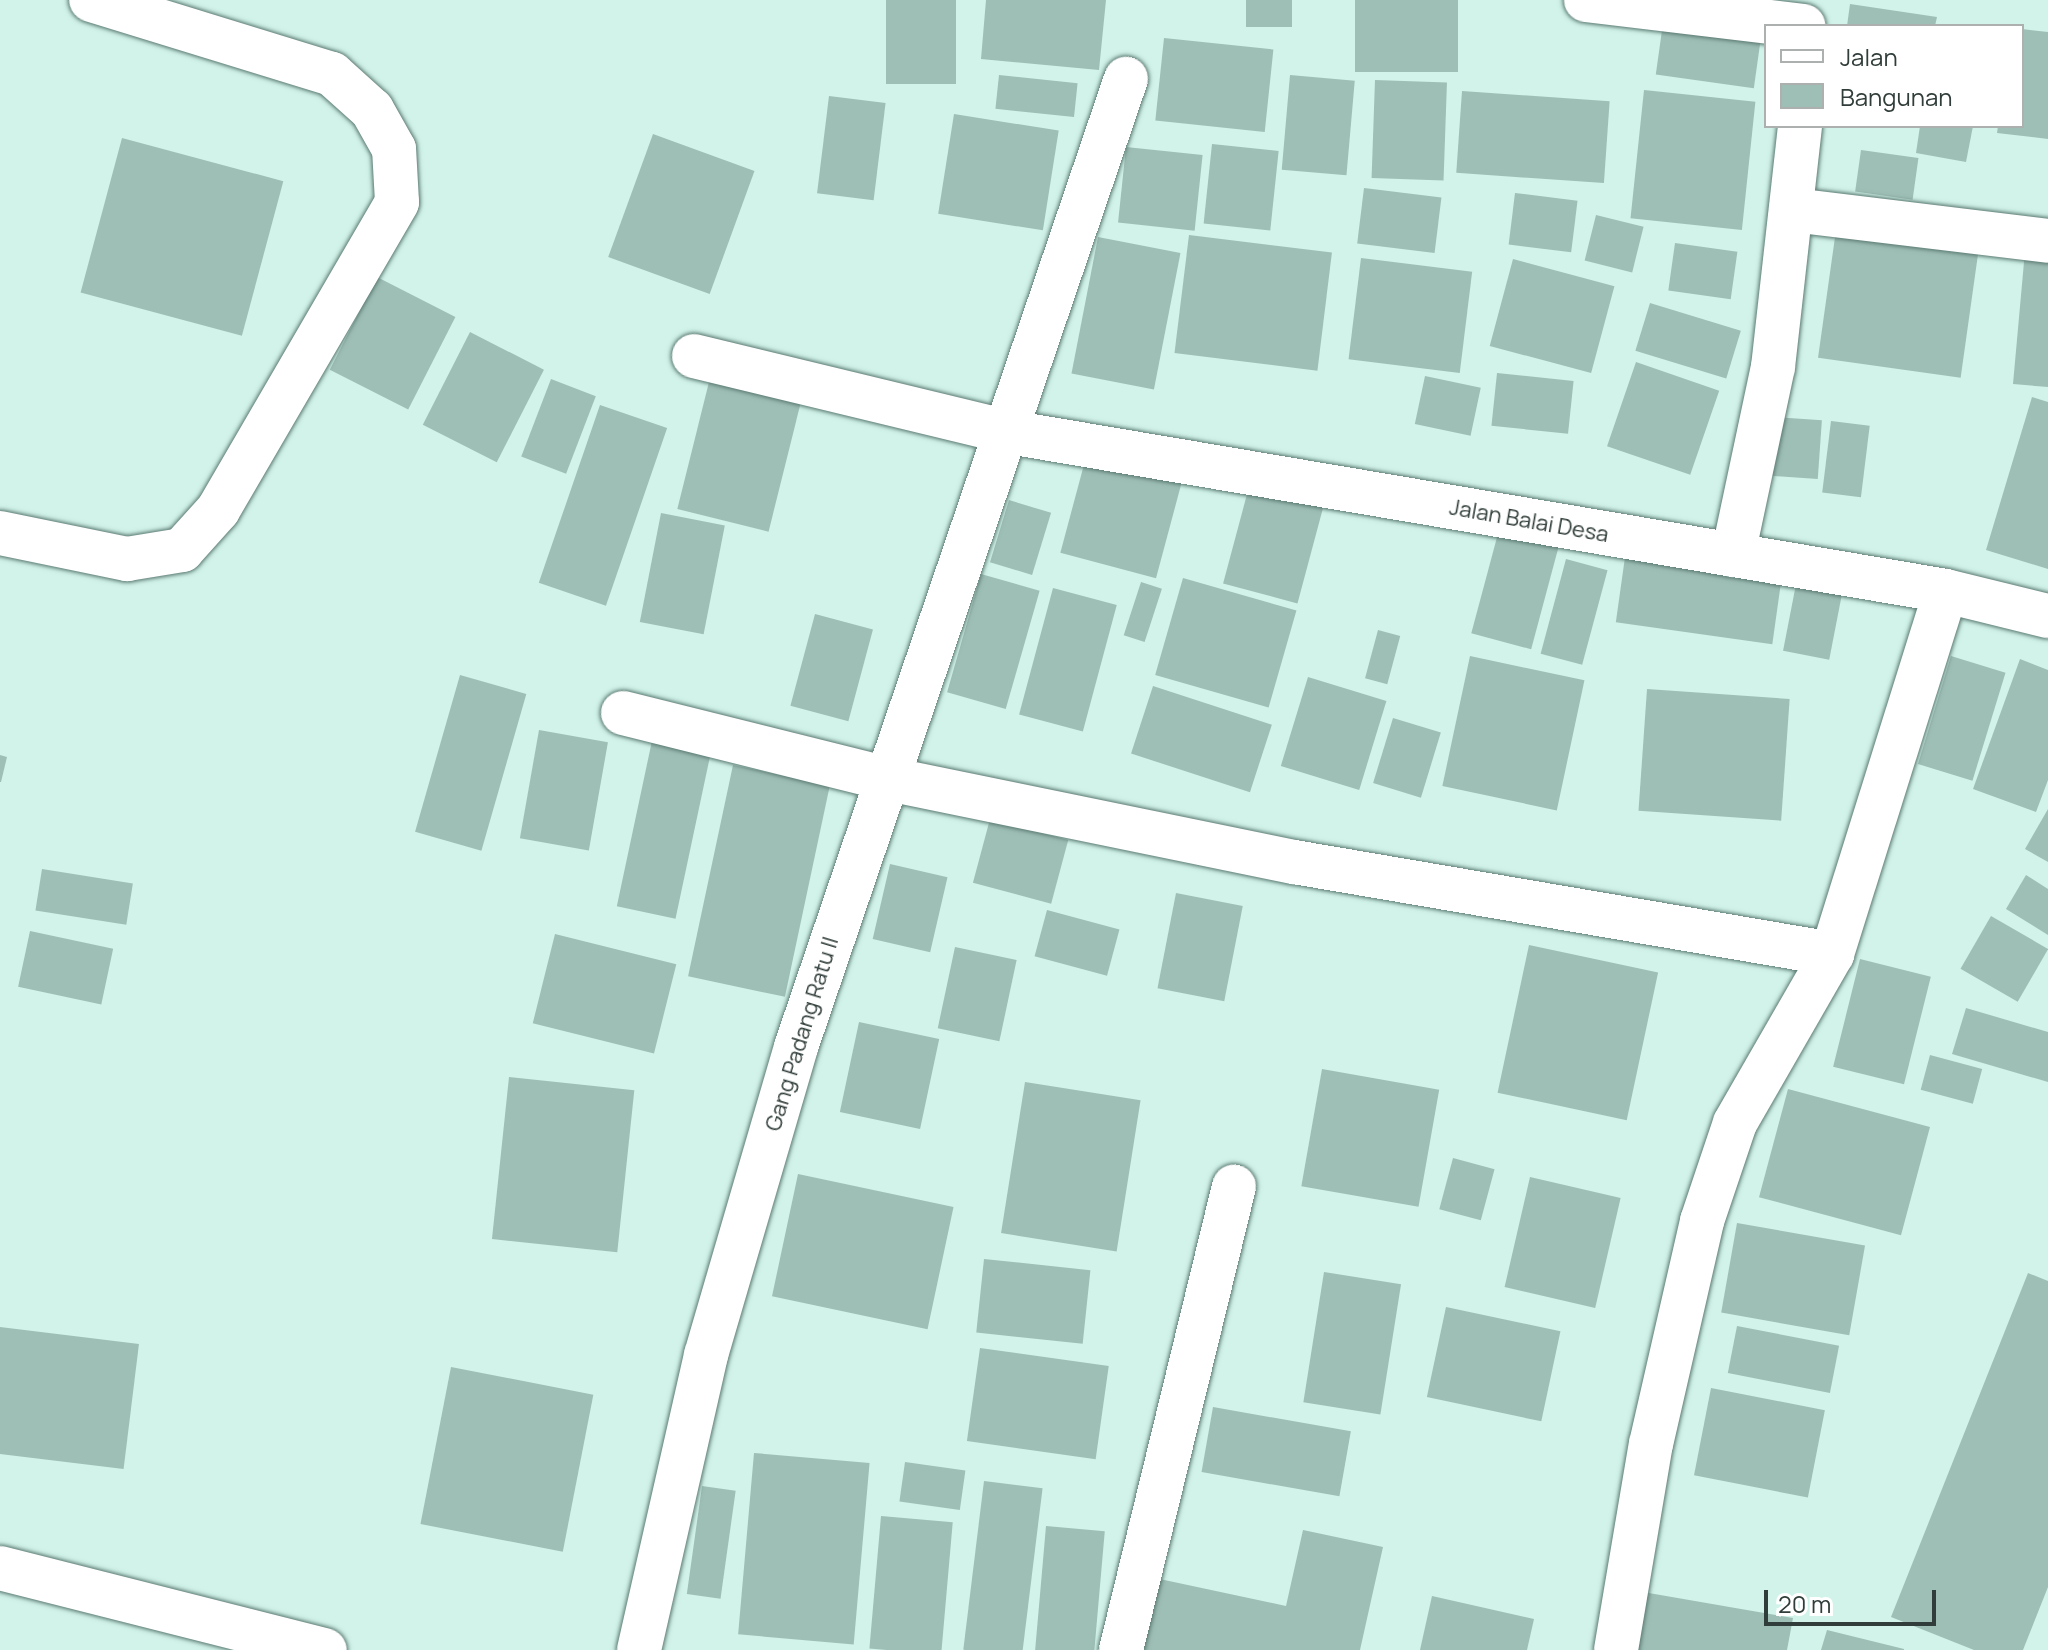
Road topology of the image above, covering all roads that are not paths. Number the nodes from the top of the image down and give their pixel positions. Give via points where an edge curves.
1 (91, 0) edge
2 (1586, 0) edge
3 (1812, 0) edge
4 (1789, 24) edge
5 (1806, 24) edge
6 (1126, 79) dead end
7 (1800, 128) edge
8 (1793, 210) junction
9 (2048, 241) edge
10 (694, 356) dead end
11 (1009, 432) junction
12 (0, 533) edge
13 (1733, 555) junction
14 (1946, 591) junction
15 (2048, 616) edge
16 (623, 713) dead end
17 (884, 778) junction
18 (1832, 954) junction
19 (1234, 1187) dead end
20 (0, 1568) edge
21 (325, 1650) edge
22 (639, 1650) edge
23 (1121, 1650) edge
24 (1616, 1650) edge

1 - 12 street via 332,74 372,110 394,149 397,202 218,510 182,550 127,559
2 - 4 street
3 - 5 street
6 - 11 street, Gang Padang Ratu II
7 - 8 street
8 - 9 street
8 - 13 street via 1773,367
10 - 11 street, Jalan Balai Desa
11 - 13 street, Jalan Balai Desa
11 - 17 street, Gang Padang Ratu II
13 - 14 street, Jalan Balai Desa
14 - 15 street, Jalan Balai Desa
14 - 18 street
16 - 17 street
17 - 18 street via 1294,862
17 - 22 street, Gang Padang Ratu II via 796,1047 706,1355
18 - 24 street via 1735,1123 1702,1221 1651,1444
19 - 23 street
20 - 21 street

